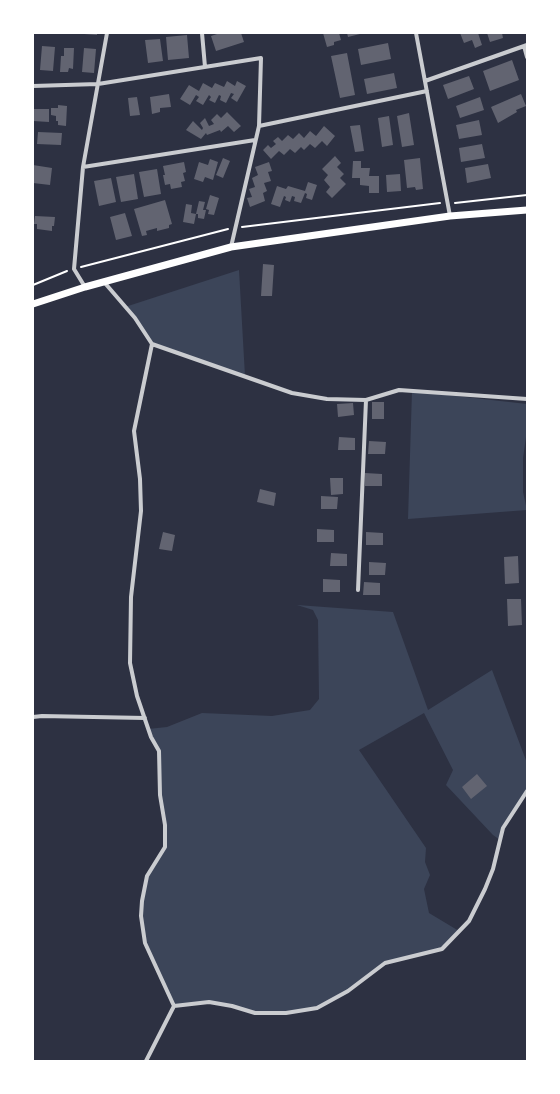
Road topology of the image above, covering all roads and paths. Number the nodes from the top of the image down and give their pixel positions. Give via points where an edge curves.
1 (107, 33) edge
2 (202, 33) edge
3 (416, 33) edge
4 (525, 46) edge
5 (527, 57) edge
6 (205, 67) junction
7 (425, 80) junction
8 (98, 84) junction
9 (33, 86) edge
10 (427, 92) junction
11 (259, 126) junction
12 (255, 140) junction
13 (83, 167) junction
14 (527, 195) edge
15 (448, 203) junction
16 (527, 210) edge
17 (450, 216) junction
18 (235, 228) junction
19 (231, 246) junction
20 (74, 269) junction
21 (104, 282) junction
22 (33, 285) edge
23 (85, 287) junction
24 (33, 304) edge
25 (152, 344) junction
26 (527, 399) edge
27 (366, 400) junction
28 (358, 590) dead end
29 (33, 717) edge
30 (145, 718) junction
31 (527, 791) edge
32 (174, 1006) junction
33 (146, 1061) edge

1 - 8 street
2 - 6 street
3 - 7 street
4 - 5 street
4 - 7 street
6 - 8 street
6 - 11 street via 261,58
7 - 10 street
8 - 9 street
8 - 13 street
10 - 11 street
10 - 15 street
11 - 12 street
12 - 13 street
12 - 18 street
13 - 20 street
14 - 15 path
15 - 17 street
15 - 18 path
16 - 17 main road
17 - 19 main road
18 - 19 street
18 - 20 path
19 - 21 main road
20 - 22 path
20 - 23 street
21 - 23 main road
21 - 25 street via 135,318
23 - 24 main road
25 - 27 street via 292,393 327,399
25 - 30 street via 134,431 141,511 131,597 130,664
26 - 27 street via 399,390
27 - 28 street
29 - 30 street
30 - 32 street via 159,751 160,795 165,825 164,847 147,876 140,916 145,943
31 - 32 street via 503,828 486,889 469,921 442,949 385,963 348,990 317,1008 286,1013 254,1013 209,1002
32 - 33 street

